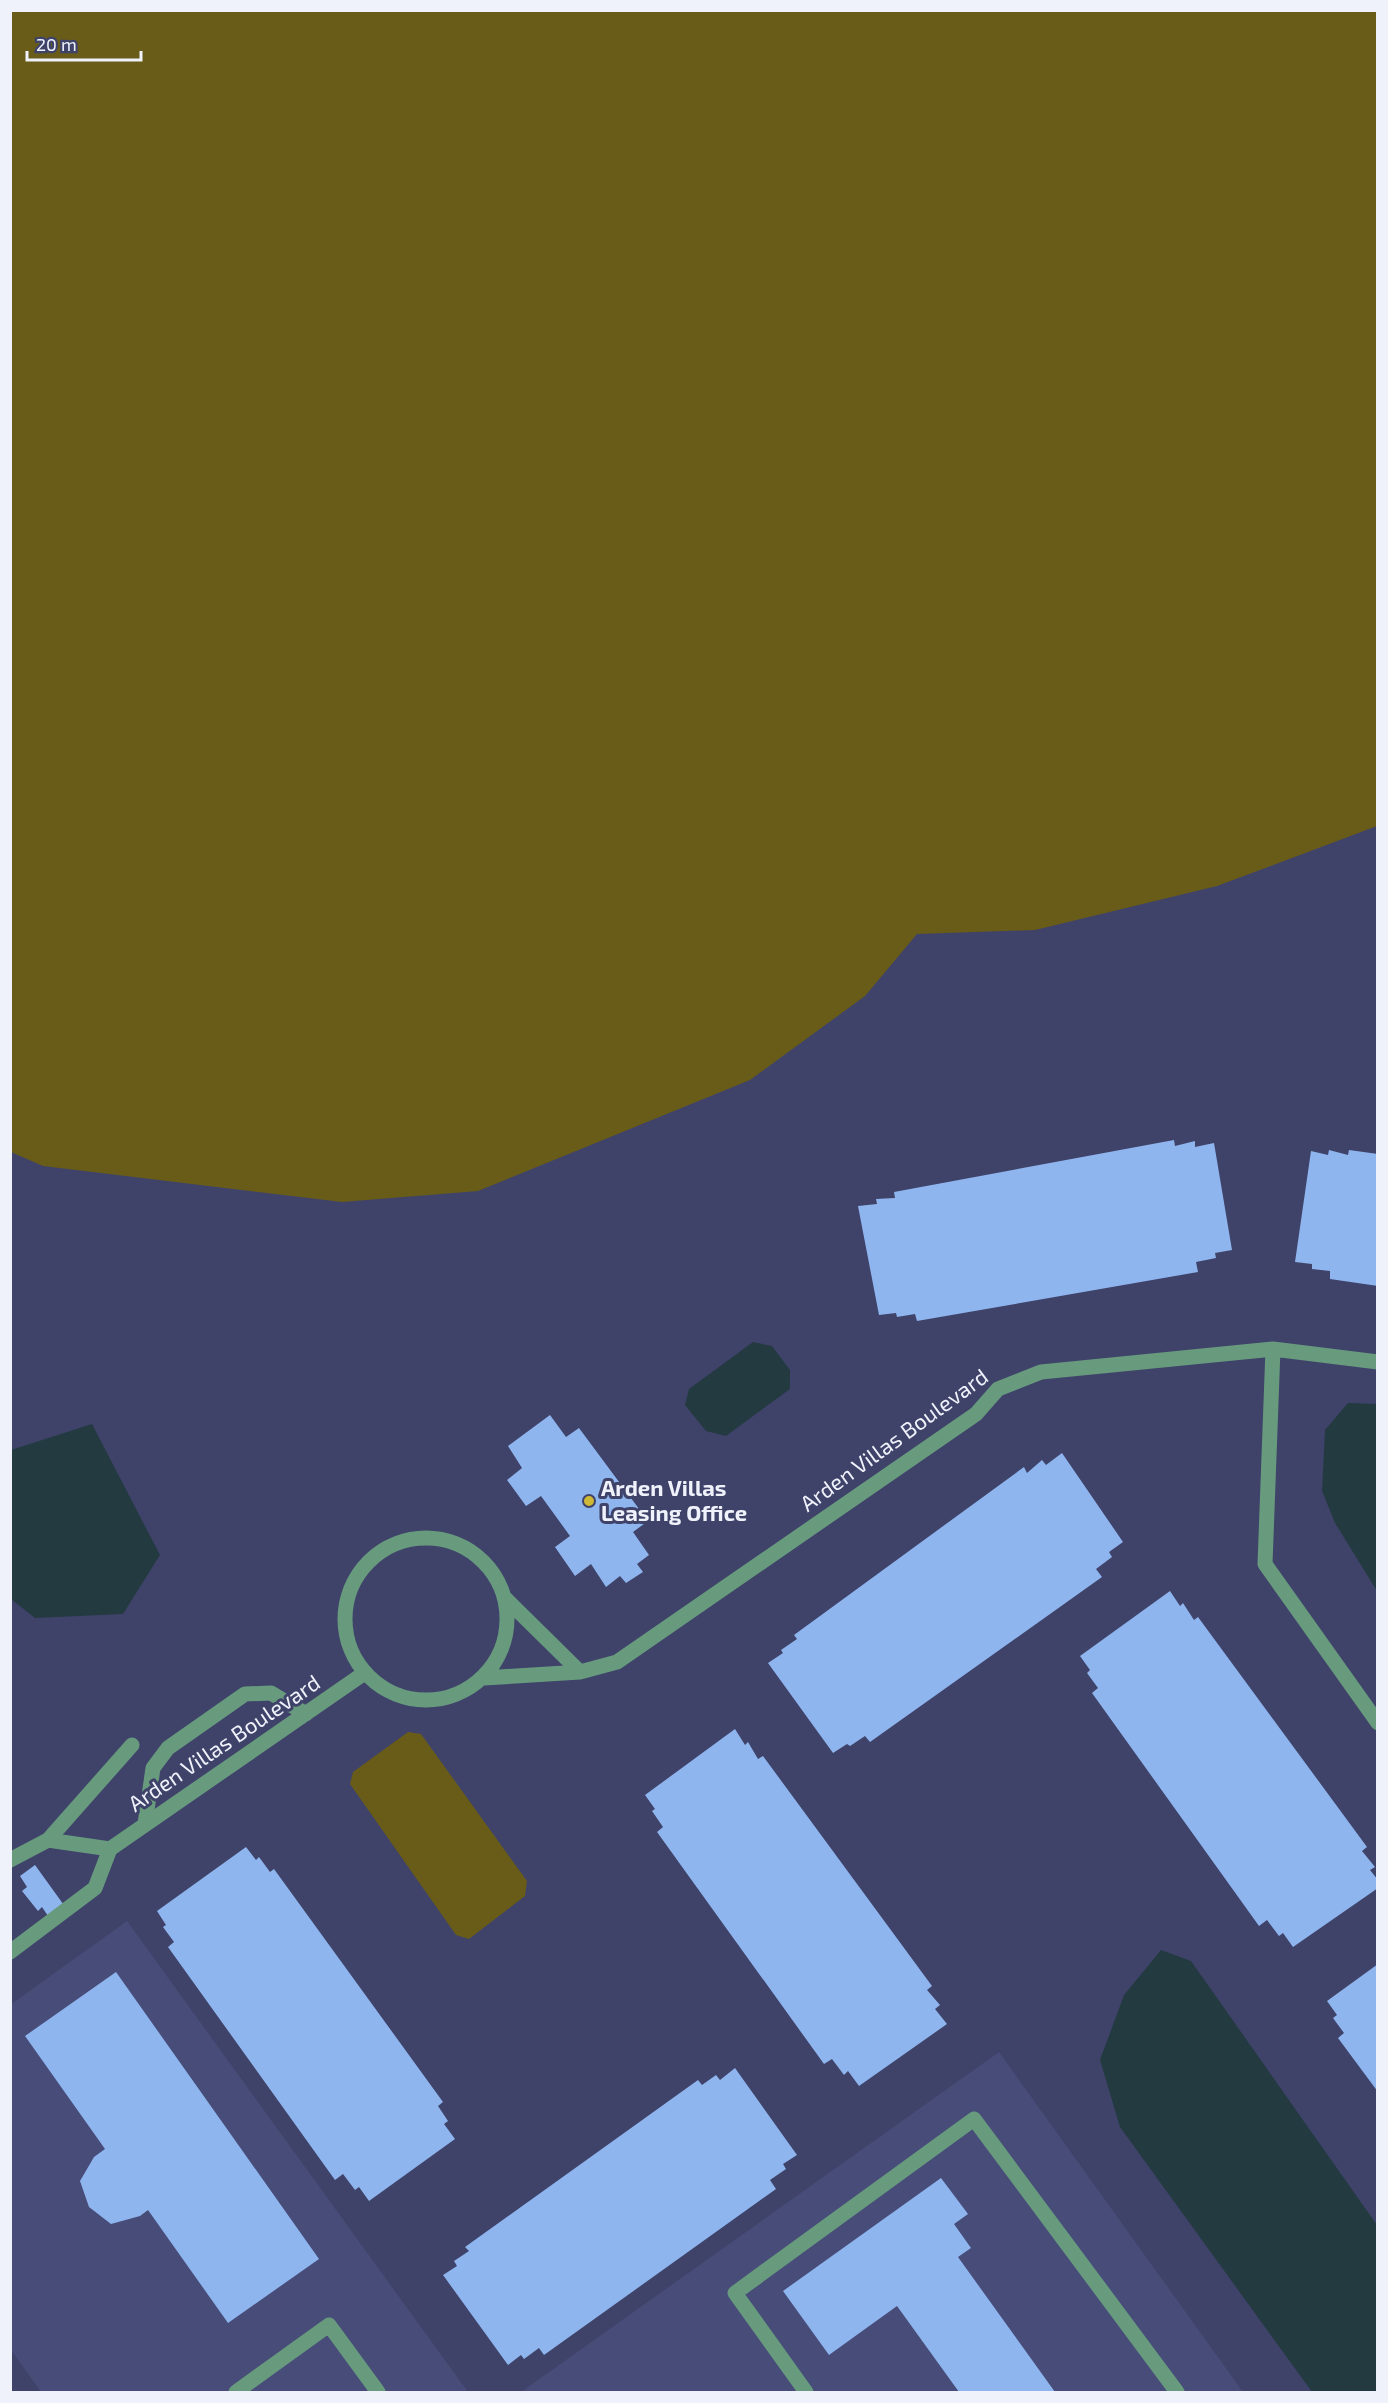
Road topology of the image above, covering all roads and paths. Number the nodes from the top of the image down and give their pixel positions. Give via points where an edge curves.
1 (1273, 1349) junction
2 (1377, 1362) edge
3 (505, 1598) junction
4 (580, 1672) junction
5 (363, 1674) junction
6 (484, 1678) junction
7 (306, 1714) junction
8 (1377, 1723) edge
9 (132, 1745) dead end
10 (146, 1824) junction
11 (48, 1840) junction
12 (110, 1849) junction
13 (10, 1860) edge
14 (10, 1952) edge
15 (236, 2392) edge
16 (378, 2392) edge
17 (806, 2392) edge
18 (1177, 2392) edge

1 - 2 lane, Arden Villas Boulevard
1 - 4 lane, Arden Villas Boulevard via 1041,1372 998,1389 976,1414 617,1662
1 - 8 lane via 1265,1564
3 - 4 lane, Arden Villas Boulevard
3 - 5 lane, Arden Villas Boulevard via 495,1574 476,1554 453,1542 427,1537 399,1542 375,1555 356,1576 346,1602 348,1647
3 - 6 lane, Arden Villas Boulevard via 505,1641
4 - 6 lane, Arden Villas Boulevard
5 - 6 lane, Arden Villas Boulevard via 392,1693 415,1700 440,1700 456,1695
5 - 7 lane, Arden Villas Boulevard
7 - 10 lane, Arden Villas Boulevard
7 - 10 lane via 271,1693 245,1694 168,1748 153,1768
9 - 11 lane
10 - 12 lane, Arden Villas Boulevard
11 - 12 lane
11 - 13 lane
12 - 14 lane via 95,1888
15 - 16 lane via 329,2325
17 - 18 lane via 735,2293 974,2119

